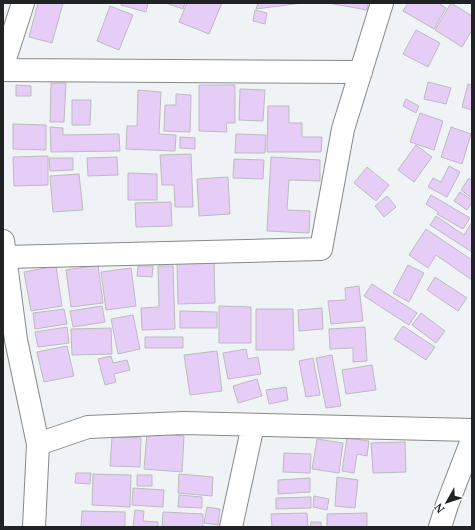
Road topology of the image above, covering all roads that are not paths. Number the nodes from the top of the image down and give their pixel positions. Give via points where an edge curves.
1 (23, 3) edge
2 (382, 3) edge
3 (3, 65) edge
4 (3, 70) edge
5 (360, 72) junction
6 (4, 249) edge
7 (253, 425) junction
8 (472, 430) edge
9 (472, 440) edge
10 (38, 444) junction
11 (34, 527) edge
12 (231, 527) edge
13 (440, 527) edge

1 - 3 street
2 - 5 street
4 - 5 street
5 - 6 street via 343,129 321,249
6 - 10 street via 16,340
7 - 8 street
7 - 10 street via 183,423 88,427
7 - 12 street
9 - 13 street
10 - 11 street

